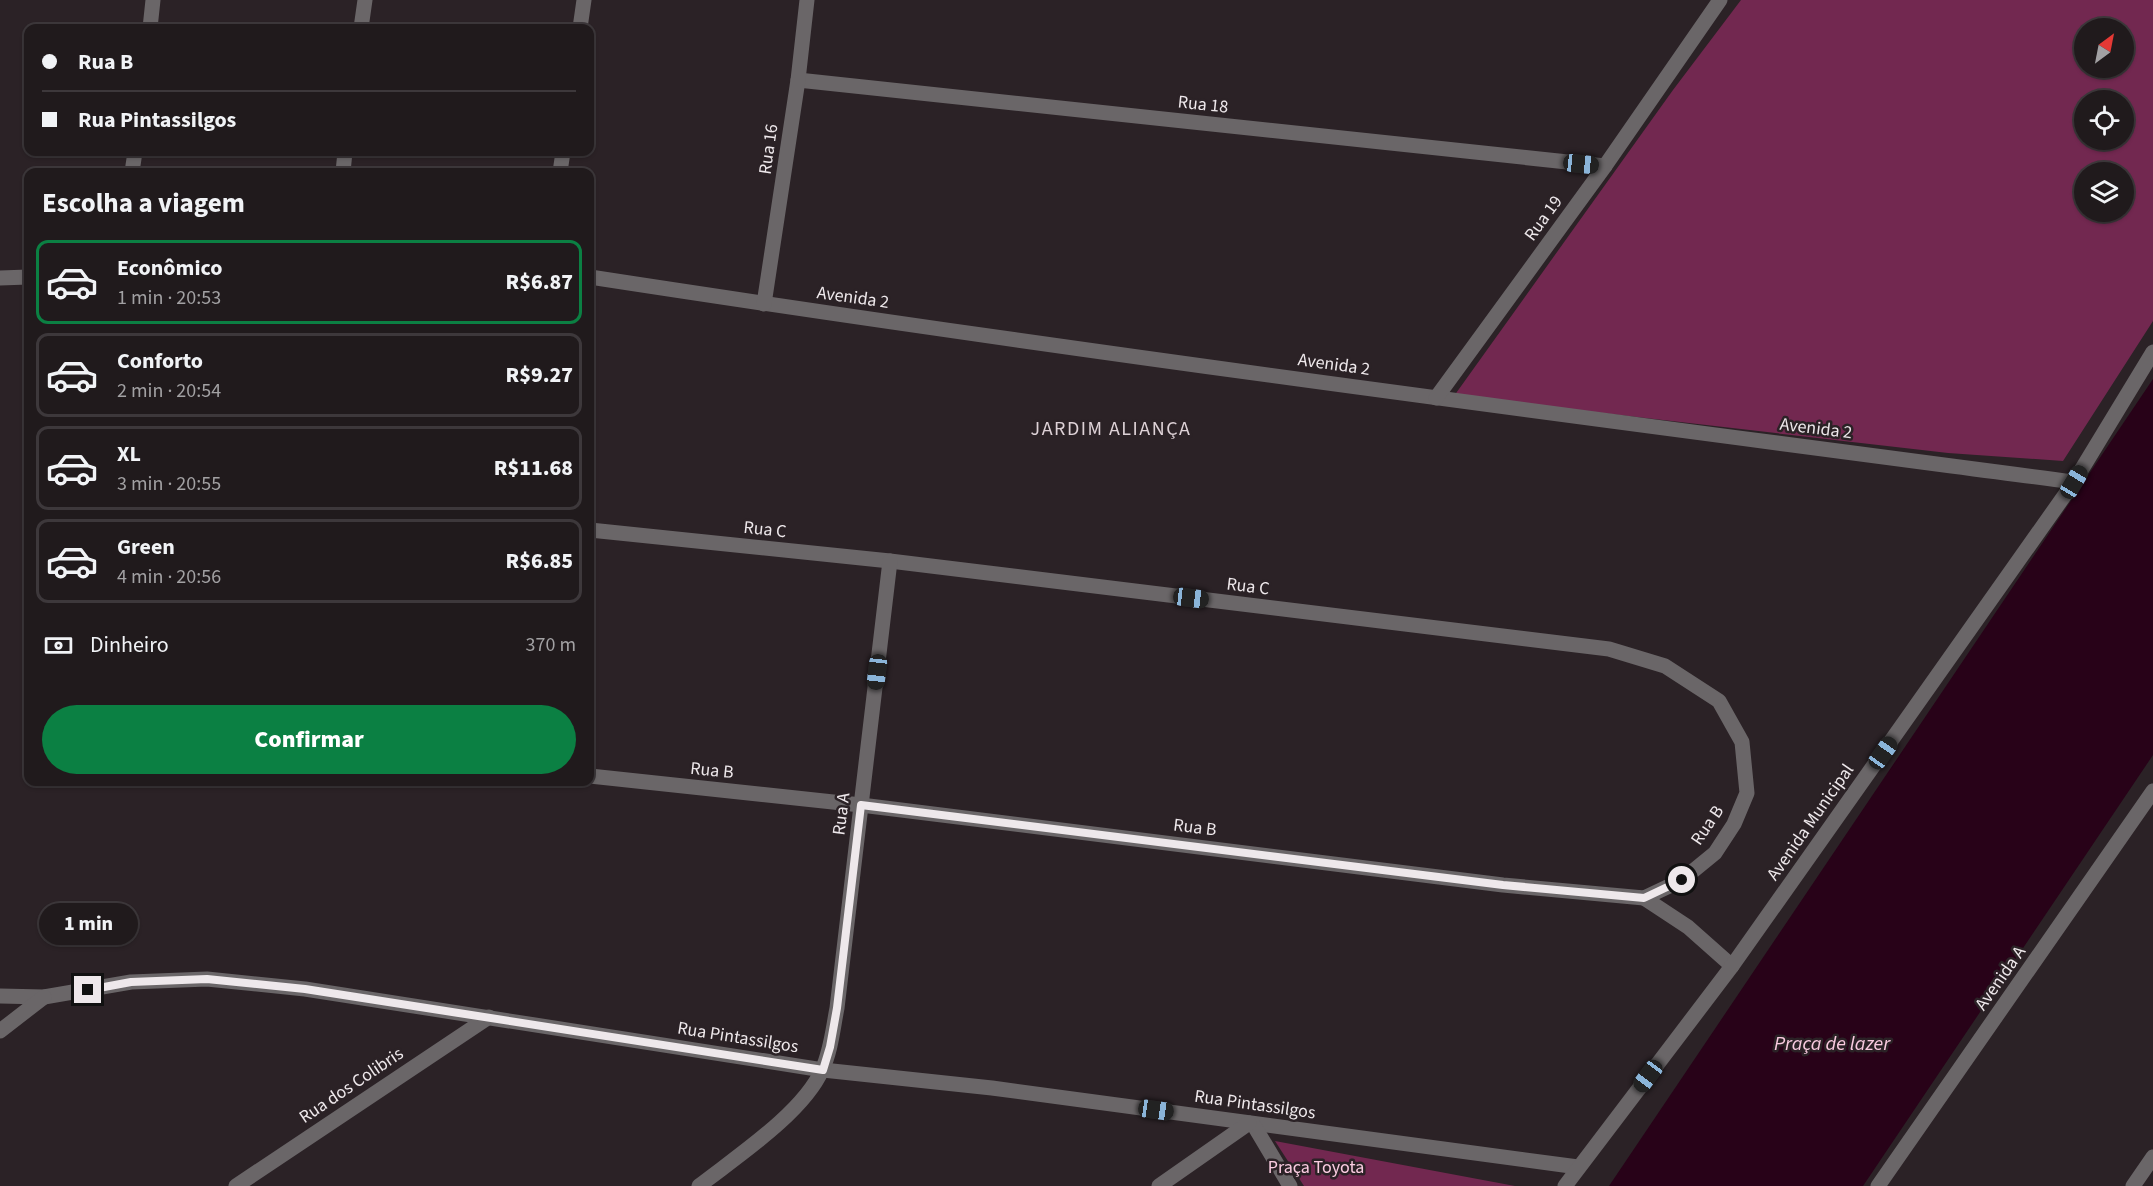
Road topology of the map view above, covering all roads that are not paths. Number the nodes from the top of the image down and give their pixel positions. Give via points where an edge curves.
1 (153, 0) edge
2 (365, 0) edge
3 (584, 0) edge
4 (807, 0) edge
5 (1720, 0) edge
6 (150, 24) edge
7 (362, 24) edge
8 (581, 24) edge
9 (798, 80) junction
10 (1605, 166) junction
11 (0, 278) edge
12 (24, 278) edge
13 (594, 278) edge
14 (764, 304) junction
15 (2153, 352) edge
16 (1436, 398) junction
17 (2074, 482) junction
18 (594, 530) edge
19 (890, 561) junction
20 (594, 776) edge
21 (2153, 791) edge
22 (1747, 793) joint
23 (861, 805) junction
24 (1644, 898) junction
25 (1732, 966) junction
26 (0, 996) edge
27 (44, 998) junction
28 (489, 1017) junction
29 (0, 1031) edge
30 (823, 1070) junction
31 (1251, 1124) junction
32 (2153, 1157) edge
33 (1578, 1167) junction
34 (236, 1186) edge
35 (699, 1186) edge
36 (1159, 1186) edge
37 (1290, 1186) edge
38 (1565, 1186) edge
39 (1878, 1186) edge
40 (2133, 1186) edge

1 - 6 street
2 - 7 street
3 - 8 street
4 - 9 street, Rua 16
5 - 10 street, Rua 19
9 - 10 street, Rua 18
9 - 14 street, Rua 16
10 - 16 street, Rua 19
11 - 12 street
13 - 14 street, Avenida 2
14 - 16 street, Avenida 2
15 - 17 street, Avenida Municipal
16 - 17 street, Avenida 2
17 - 25 street, Avenida Municipal
18 - 19 street, Rua C
19 - 22 street, Rua C via 1609,649 1665,666 1719,701 1742,742
19 - 23 street, Rua A
20 - 23 street, Rua B
21 - 39 street, Avenida A
22 - 24 street, Rua B via 1734,824 1715,853 1682,880
23 - 24 street, Rua B via 1503,885
23 - 30 street, Rua A via 837,1008
24 - 25 street via 1688,927
25 - 33 street, Avenida Municipal
26 - 27 street, Rua Pintassilgos
27 - 28 street, Rua Pintassilgos via 131,982 207,979 305,989
27 - 29 street
28 - 30 street, Rua Pintassilgos
28 - 34 street, Rua dos Colibris
30 - 31 street, Rua Pintassilgos via 992,1088
30 - 35 street, Rua A via 787,1115
31 - 33 street, Rua Pintassilgos
31 - 36 street
31 - 37 street
32 - 40 street
33 - 38 street, Avenida Municipal

